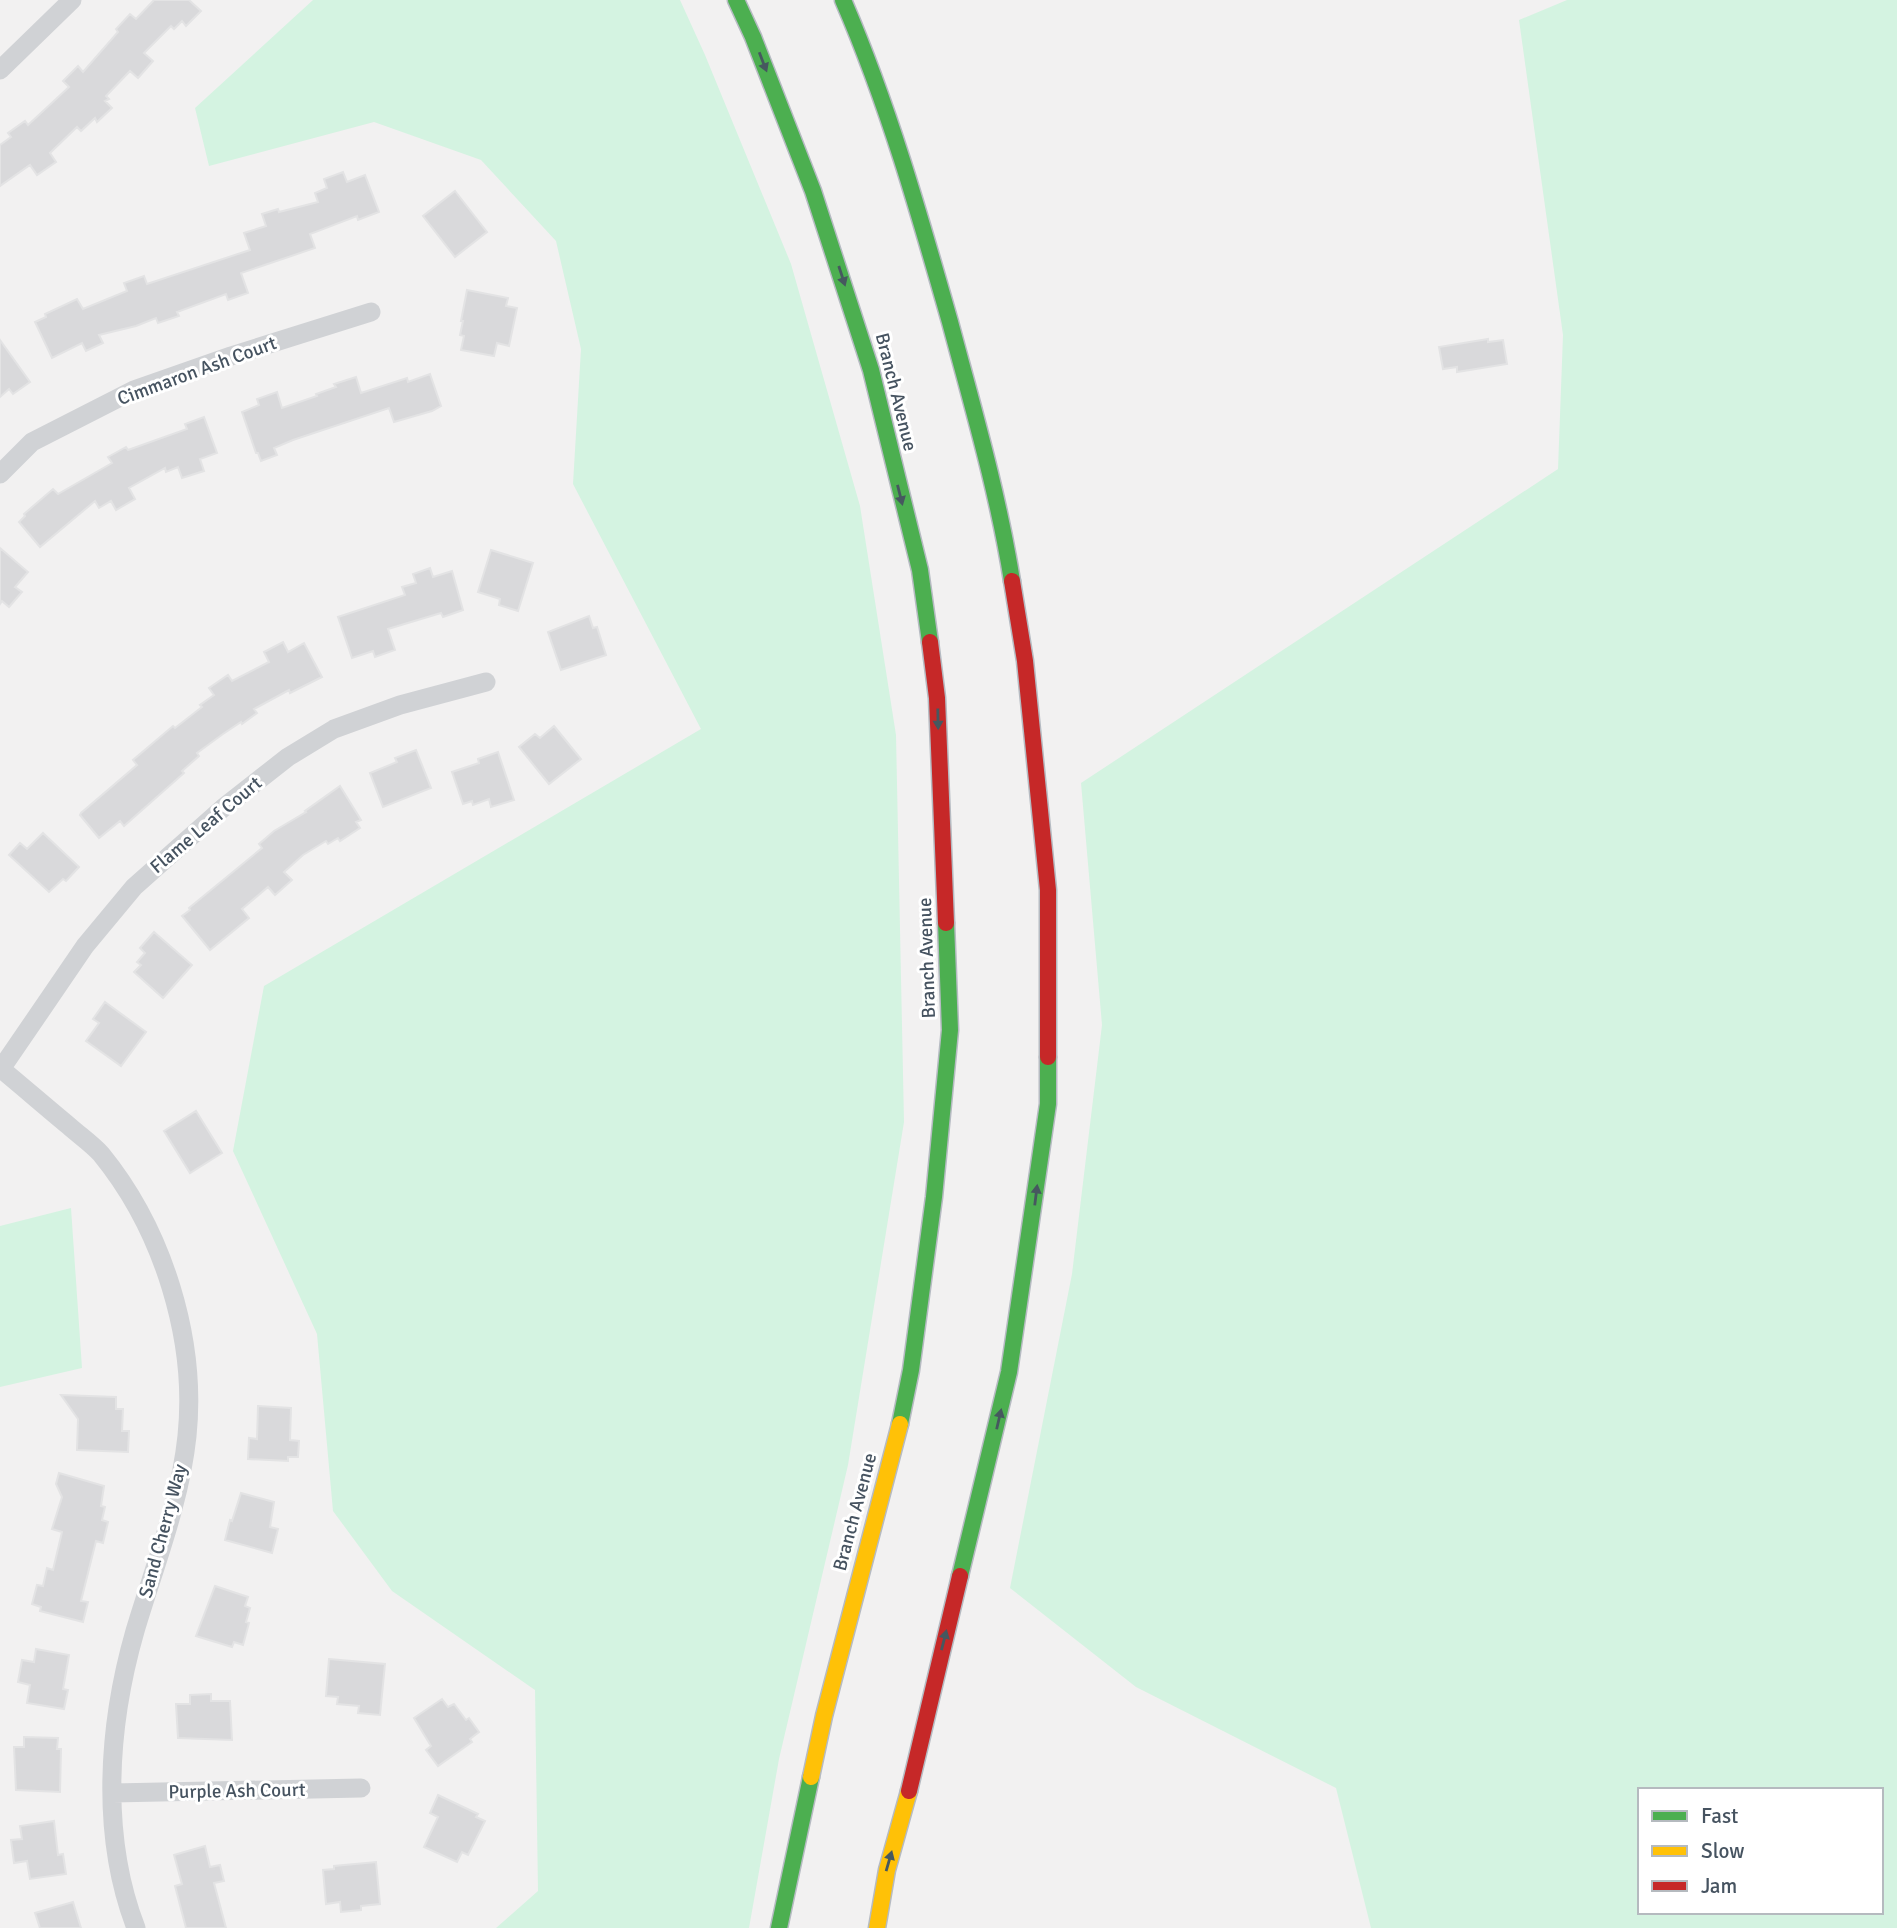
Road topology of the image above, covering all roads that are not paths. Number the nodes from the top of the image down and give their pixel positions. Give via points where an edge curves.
1 (72, 0) edge
2 (736, 0) edge
3 (843, 0) edge
4 (0, 71) edge
5 (371, 312) dead end
6 (0, 474) edge
7 (486, 682) dead end
8 (1, 1068) edge
9 (361, 1788) dead end
10 (113, 1793) junction
11 (136, 1928) edge
12 (779, 1928) edge
13 (877, 1928) edge

1 - 4 street
2 -> 12 highway, Branch Avenue via 754,37 843,278 871,370 920,570 937,698 950,1018 912,1370 824,1716
13 -> 3 highway via 887,1870 1009,1372 1048,1104 1048,890 1025,661 981,436 911,183
5 - 6 street, Cimmaron Ash Court via 134,390 32,442
7 - 8 street, Flame Leaf Court via 334,729 234,799 134,887 85,946
8 - 10 street, Sand Cherry Way via 99,1152 133,1199 160,1255 188,1374 187,1436 173,1509 134,1634 114,1724
9 - 10 street, Purple Ash Court
10 - 11 street, Sand Cherry Way via 117,1859

